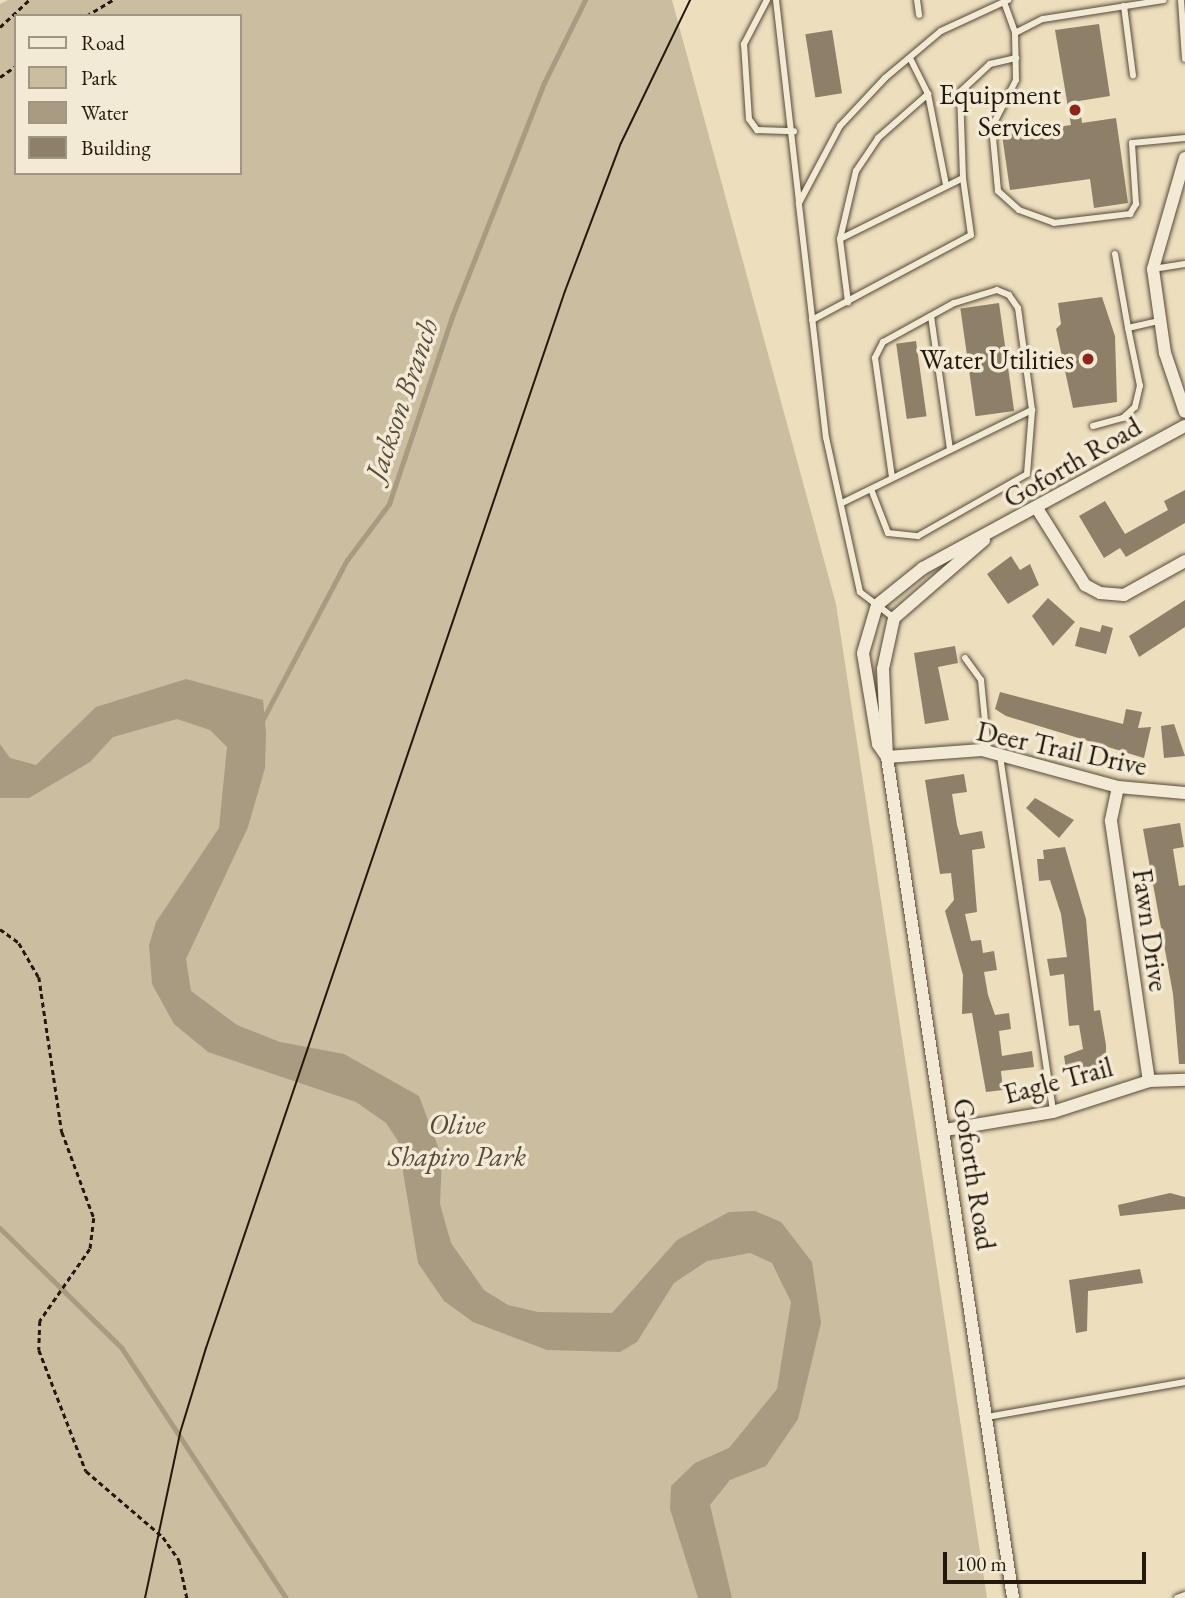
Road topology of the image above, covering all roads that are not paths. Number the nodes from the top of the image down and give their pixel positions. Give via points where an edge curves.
1 (767, 0) edge
2 (776, 0) edge
3 (917, 0) edge
4 (1164, 0) edge
5 (1181, 0) edge
6 (1006, 1) edge
7 (1124, 6) junction
8 (919, 15) dead end
9 (1015, 33) junction
10 (909, 58) junction
11 (1016, 58) junction
12 (1185, 59) edge
13 (1133, 75) dead end
14 (928, 94) junction
15 (794, 131) junction
16 (1185, 138) edge
17 (1185, 158) edge
18 (963, 178) junction
19 (946, 186) junction
20 (799, 203) junction
21 (840, 239) junction
22 (1115, 254) dead end
23 (1185, 264) edge
24 (1153, 269) junction
25 (848, 302) junction
26 (931, 316) junction
27 (812, 320) junction
28 (1159, 321) junction
29 (1128, 328) junction
30 (1032, 410) junction
31 (1185, 412) edge
32 (1093, 426) dead end
33 (1185, 426) edge
34 (950, 450) junction
35 (892, 478) junction
36 (871, 489) junction
37 (842, 503) junction
38 (1038, 510) junction
39 (984, 540) junction
40 (1185, 561) edge
41 (877, 605) junction
42 (894, 618) junction
43 (965, 658) dead end
44 (994, 752) junction
45 (887, 757) junction
46 (1118, 787) junction
47 (1185, 793) edge
48 (1185, 1080) edge
49 (1149, 1081) junction
50 (1053, 1112) junction
51 (944, 1130) junction
52 (1185, 1382) edge
53 (987, 1417) junction
54 (1185, 1595) edge
55 (1013, 1598) edge
56 (1177, 1598) edge

1 - 15 lane via 744,44 749,119 758,130
2 - 15 lane
3 - 8 lane
4 - 7 lane
5 - 12 lane
6 - 9 lane
6 - 10 lane via 941,31
7 - 9 lane via 1043,19
7 - 13 lane
9 - 11 lane
10 - 14 lane
10 - 20 lane via 840,126
11 - 16 lane via 1016,80 992,127 998,191 1019,210 1054,223 1130,214 1136,204 1132,143
11 - 18 lane via 990,64 960,92
14 - 19 lane
14 - 21 lane via 878,138 856,171
15 - 20 lane
17 - 24 street
18 - 19 lane
18 - 25 lane via 971,235
19 - 21 lane
20 - 27 lane
21 - 25 lane
22 - 29 lane
23 - 24 lane
24 - 28 street
25 - 27 lane
26 - 30 lane via 997,289 1009,295 1018,308
26 - 34 lane
26 - 35 lane via 883,342 875,358
27 - 37 lane via 826,438
28 - 29 lane
28 - 31 street
29 - 32 lane via 1140,386 1135,407 1123,418
30 - 34 lane
30 - 36 lane via 1027,474 918,536 888,533
33 - 38 street, Goforth Road
34 - 35 lane
35 - 36 lane
36 - 37 lane
37 - 41 lane via 860,592
38 - 39 street, Goforth Road
38 - 40 street via 1085,585 1100,593 1124,595
39 - 41 street, Goforth Road via 908,578
39 - 42 street, Goforth Road
41 - 42 lane
41 - 45 street, Goforth Road via 863,653 878,744
42 - 45 street, Goforth Road via 883,651
43 - 44 lane via 981,680
44 - 45 street, Deer Trail Drive
44 - 46 street, Deer Trail Drive
44 - 50 lane
45 - 51 street, Goforth Road
46 - 47 street, Deer Trail Drive
46 - 49 street, Fawn Drive via 1111,821
48 - 49 street, Eagle Trail
49 - 50 street, Eagle Trail
50 - 51 street, Eagle Trail
51 - 53 street, Goforth Road
52 - 53 lane
53 - 55 street, Goforth Road
54 - 56 lane

